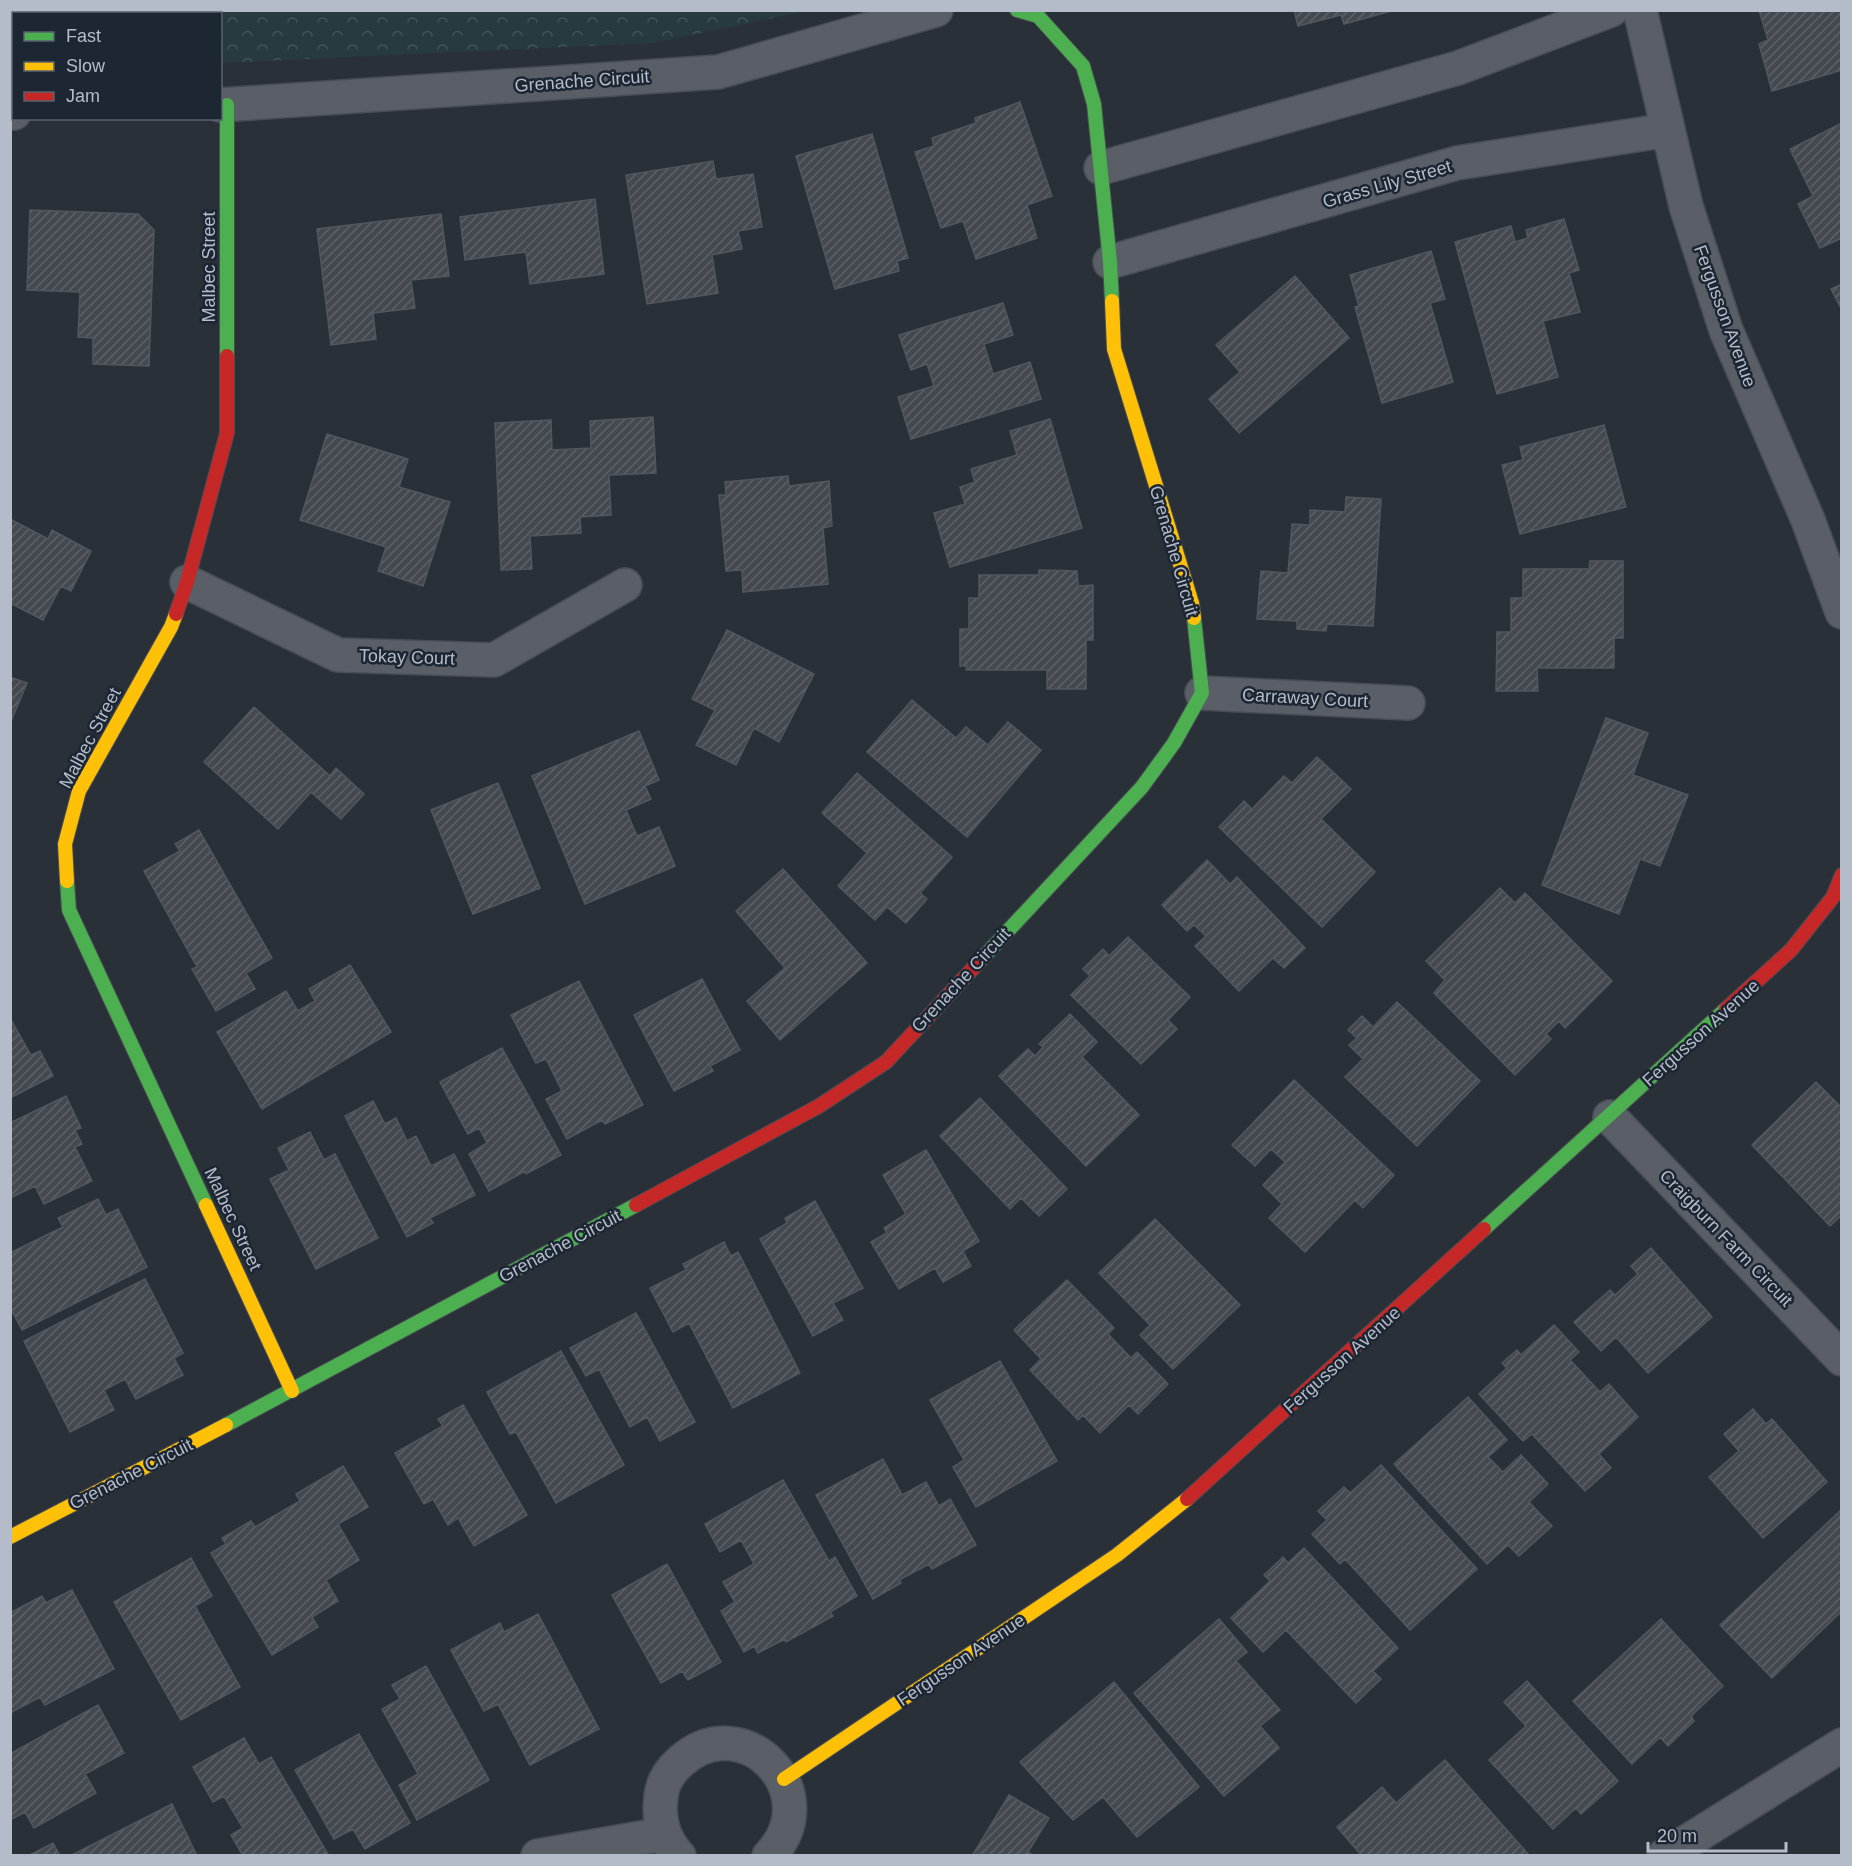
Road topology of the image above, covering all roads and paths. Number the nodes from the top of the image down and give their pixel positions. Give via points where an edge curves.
1 (936, 10) edge
2 (1017, 10) edge
3 (1611, 10) edge
4 (1640, 10) edge
5 (224, 105) edge
6 (1668, 130) junction
7 (1101, 168) junction
8 (1110, 262) junction
9 (187, 582) junction
10 (625, 585) dead end
11 (1842, 612) edge
12 (1202, 693) junction
13 (1408, 703) dead end
14 (1842, 875) edge
15 (1610, 1117) junction
16 (1842, 1359) edge
17 (292, 1391) junction
18 (10, 1537) edge
19 (1842, 1745) edge
20 (784, 1779) junction
21 (672, 1845) edge
22 (538, 1856) edge
23 (770, 1856) edge
24 (1664, 1856) edge

1 - 5 street, Grenache Circuit via 718,72
2 - 7 street, Grenache Circuit via 1038,16 1083,66 1094,104
3 - 7 street via 1458,68
4 - 6 street, Fergusson Avenue
5 - 9 street, Malbec Street via 227,433
6 - 8 street, Grass Lily Street via 1457,164
6 - 11 street, Fergusson Avenue via 1686,206 1726,330 1808,520
7 - 8 street, Grenache Circuit
8 - 12 street, Grenache Circuit via 1114,349 1192,603
9 - 10 street, Tokay Court via 338,655 494,660
9 - 17 street, Malbec Street via 171,627 79,791 66,844 69,910
12 - 13 street, Carraway Court
12 - 17 street, Grenache Circuit via 1174,743 1142,787 886,1062 819,1106
14 - 15 street, Fergusson Avenue via 1833,897 1791,950
15 - 16 street, Craigburn Farm Circuit
15 - 20 street, Fergusson Avenue via 1195,1493 1117,1555
17 - 18 street, Grenache Circuit
19 - 24 street
20 - 21 street via 771,1761 752,1749 730,1743 708,1745 688,1754 672,1769 662,1790 659,1812
20 - 23 street via 789,1796 787,1830
21 - 22 street

